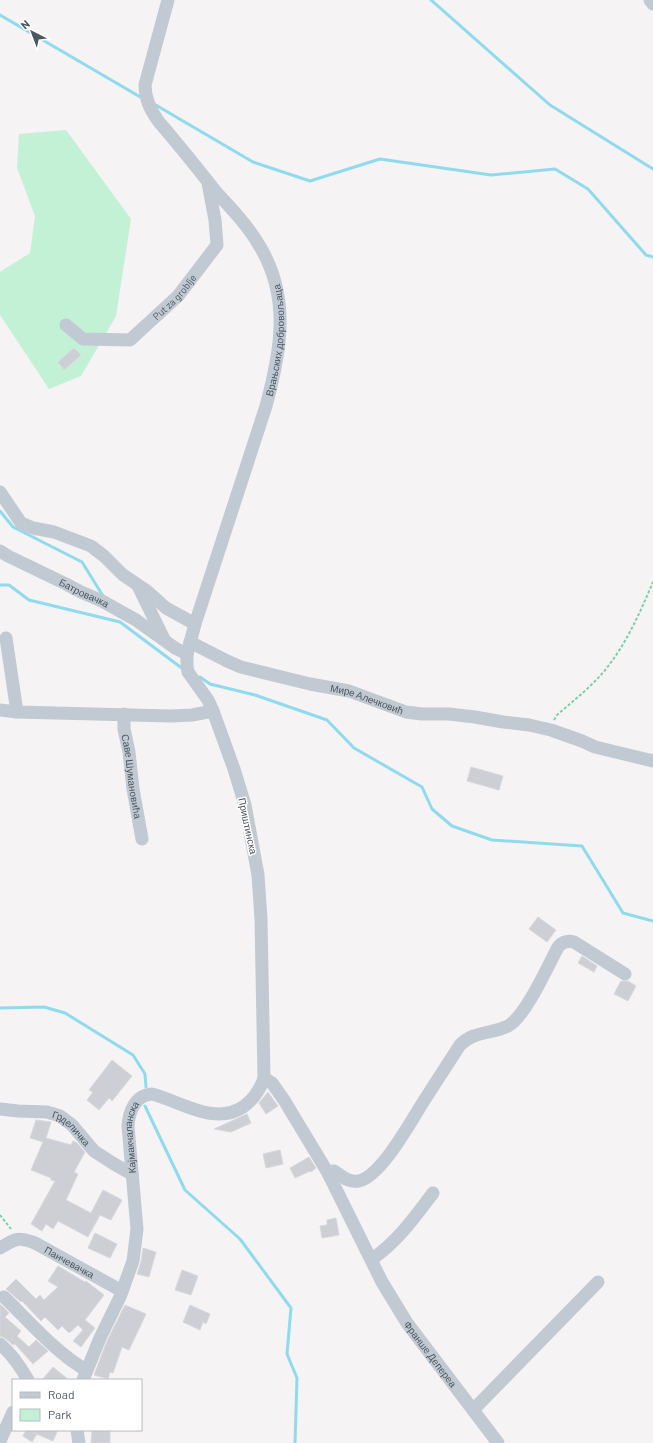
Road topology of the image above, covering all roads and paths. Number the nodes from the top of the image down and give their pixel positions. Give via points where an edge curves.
1 (168, 0) edge
2 (650, 0) edge
3 (653, 4) edge
4 (208, 181) junction
5 (66, 325) dead end
6 (1, 494) edge
7 (0, 551) edge
8 (653, 582) edge
9 (137, 585) junction
10 (195, 624) junction
11 (6, 638) dead end
12 (165, 640) junction
13 (188, 648) junction
14 (0, 710) edge
15 (213, 711) junction
16 (17, 712) junction
17 (124, 714) junction
18 (551, 730) junction
19 (653, 761) edge
20 (142, 839) dead end
21 (625, 974) dead end
22 (263, 1021) joint
23 (264, 1078) junction
24 (0, 1109) edge
25 (328, 1173) junction
26 (132, 1174) junction
27 (433, 1193) dead end
28 (0, 1215) edge
29 (15, 1239) junction
30 (0, 1248) edge
31 (372, 1259) junction
32 (598, 1282) dead end
33 (122, 1291) junction
34 (4, 1297) dead end
35 (0, 1344) edge
36 (85, 1375) edge
37 (27, 1379) edge
38 (473, 1410) junction
39 (12, 1414) edge
40 (77, 1431) edge
41 (0, 1440) edge
42 (79, 1443) edge
43 (498, 1443) edge

1 - 4 street, Врањских добровољаца via 146,78 145,93 152,112
2 - 3 street
4 - 5 street, Put za groblje via 217,245 178,296 130,340 83,338
4 - 10 street, Врањских добровољаца via 253,235 268,262 279,300 280,339 277,364 266,406
6 - 9 street via 20,523 91,546
7 - 12 street, Батровачка via 102,601
8 - 18 path via 629,634 615,657 590,687 557,715
9 - 10 street via 166,608
9 - 12 street
10 - 13 street, Врањских добровољаца
11 - 16 street
12 - 13 street, Батровачка
13 - 15 street, Приштинска via 188,672
13 - 18 street, Мире Алечковић via 241,667 349,691 406,712 475,716
14 - 16 street
15 - 17 street via 171,716
15 - 22 street, Приштинска via 245,805 257,868
16 - 17 street
17 - 20 street, Саве Шумановића via 132,789
18 - 19 street, Мире Алечковић via 595,747
21 - 25 street via 574,942 567,941 561,944 516,1020 498,1030 473,1035 460,1045 399,1140 379,1166 358,1181 346,1179 334,1172
22 - 23 street, Кајмакчаланска
23 - 25 street, Франше Депереа via 272,1083 284,1100
23 - 26 street, Кајмакчаланска via 257,1093 233,1112 219,1114 156,1095 143,1096 133,1105 128,1119
24 - 26 street, Грделичка via 47,1112 60,1116 72,1124 94,1151
25 - 31 street, Франше Депереа
26 - 33 street, Кајмакчаланска via 137,1229 130,1273
27 - 31 street via 387,1248
28 - 29 path via 11,1228
29 - 30 street
29 - 33 street, Панчевачка via 35,1243
31 - 38 street, Франше Депереа via 382,1282 407,1323
32 - 38 street
33 - 36 street, Кајмакчаланска
34 - 36 street, Кајмакчаланска via 79,1366
35 - 37 street via 15,1359
38 - 43 street, Франше Депереа
39 - 41 street
40 - 42 street

